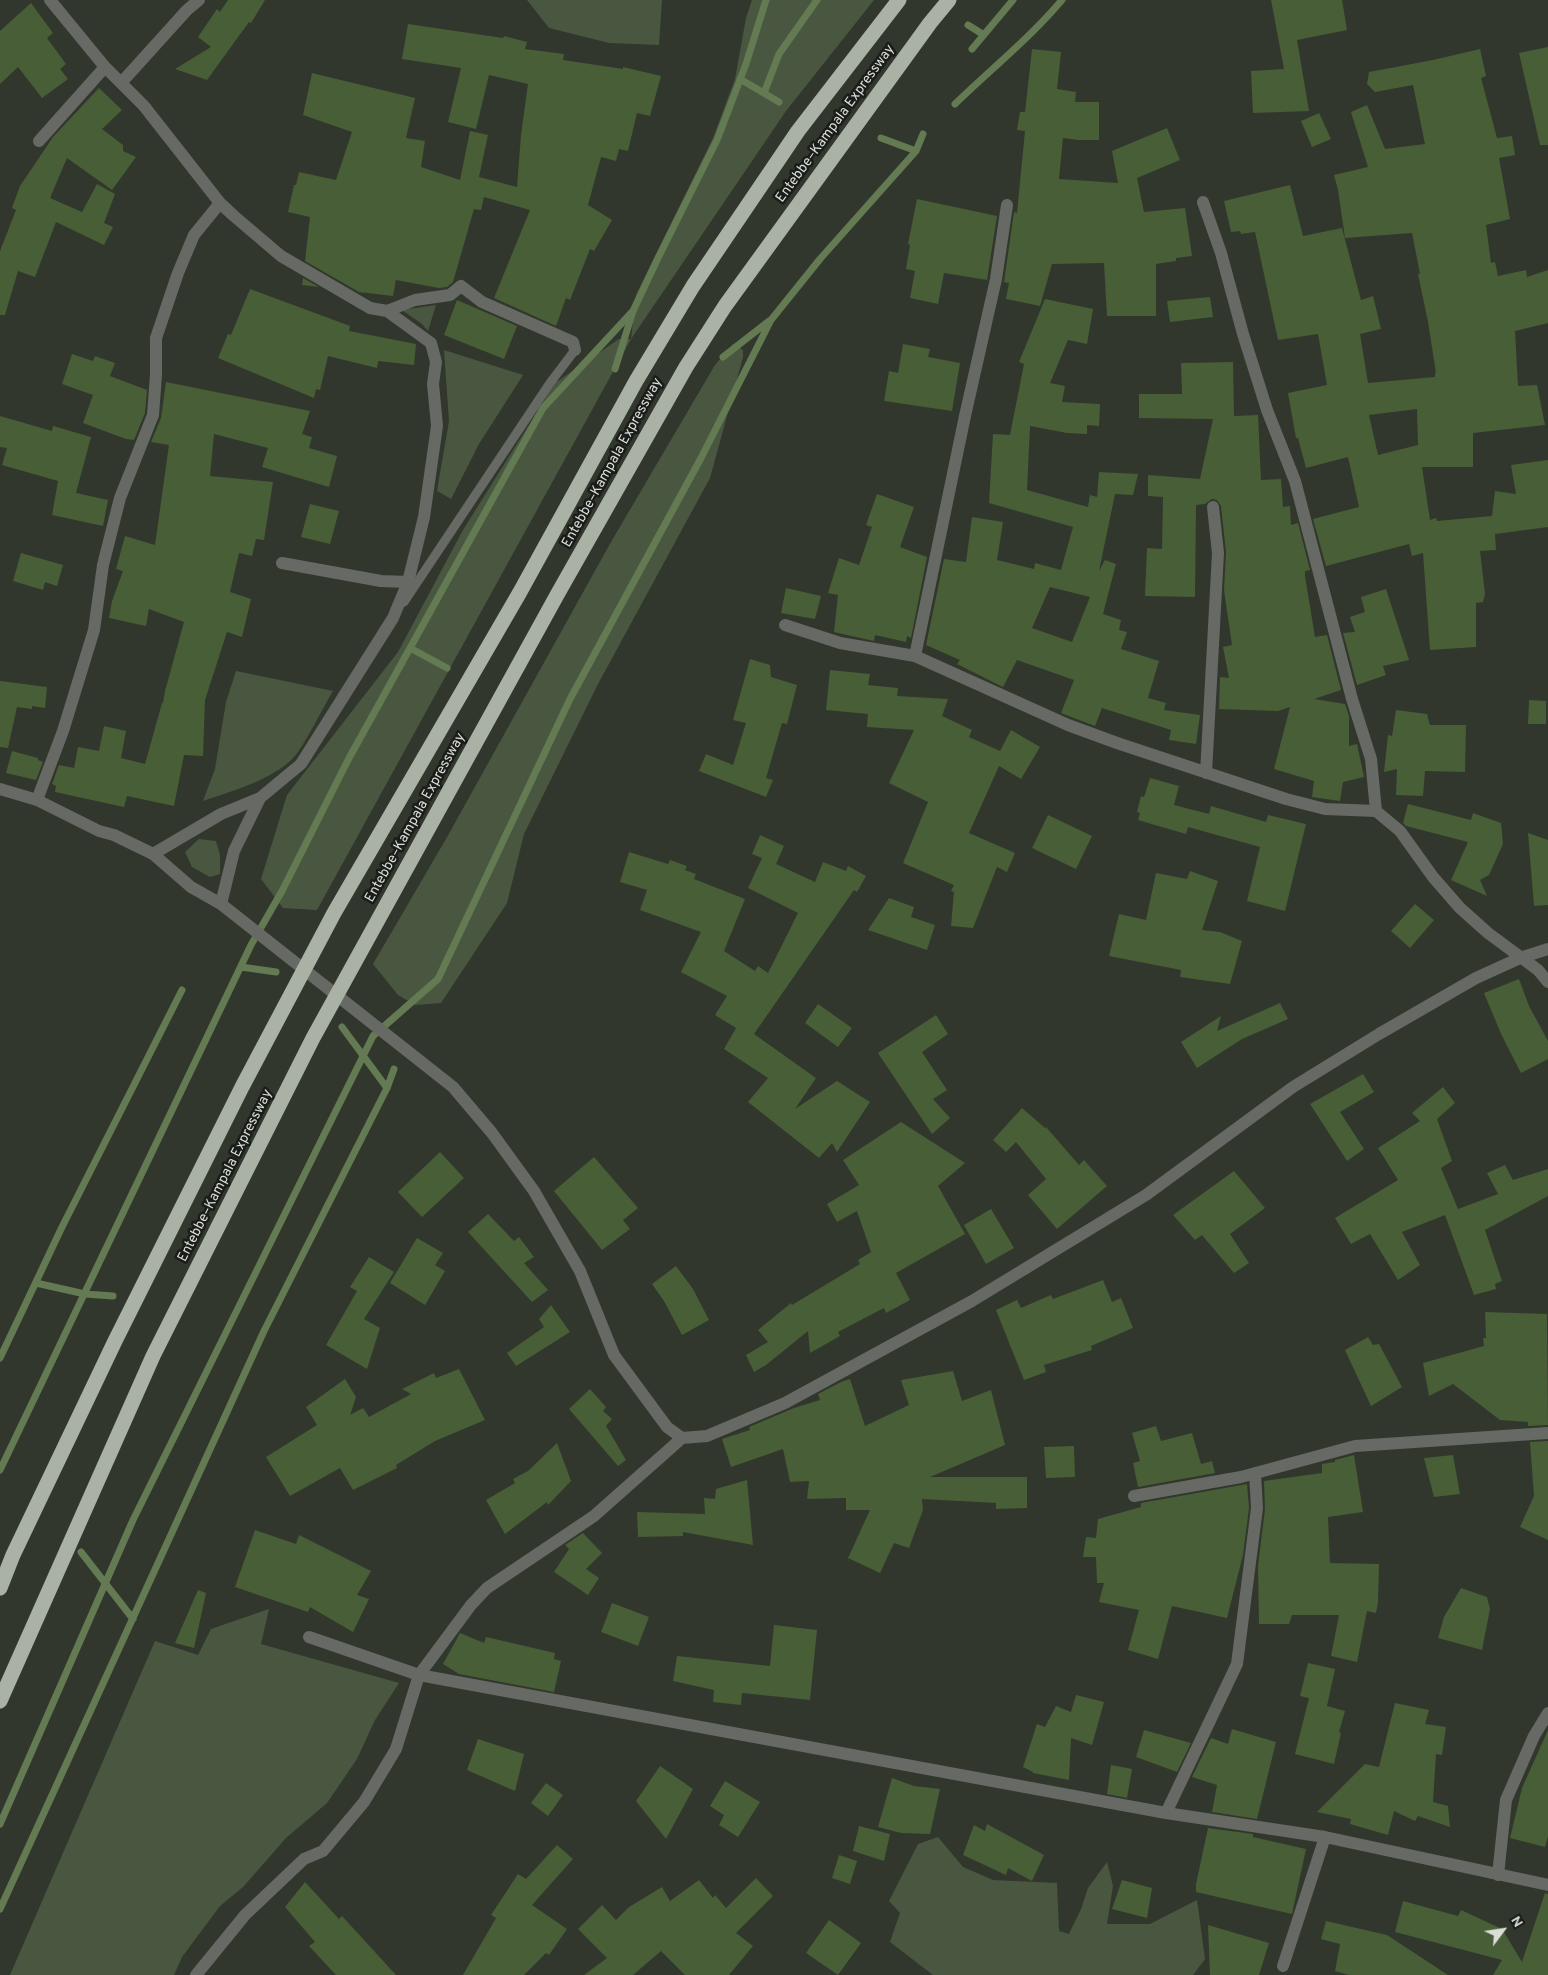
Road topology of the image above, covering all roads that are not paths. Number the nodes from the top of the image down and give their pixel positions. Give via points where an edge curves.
1 (50, 0) edge
2 (199, 0) edge
3 (899, 0) edge
4 (949, 0) edge
5 (105, 67) junction
6 (121, 83) junction
7 (39, 141) dead end
8 (1203, 202) dead end
9 (220, 203) junction
10 (1007, 205) dead end
11 (387, 311) junction
12 (575, 350) joint
13 (1213, 507) dead end
14 (282, 563) dead end
15 (408, 582) junction
16 (393, 618) junction
17 (785, 625) dead end
18 (915, 656) junction
19 (1206, 773) junction
20 (0, 789) edge
21 (260, 798) junction
22 (37, 800) junction
23 (1376, 811) junction
24 (153, 854) junction
25 (221, 904) junction
26 (1548, 949) edge
27 (1520, 958) junction
28 (1548, 982) edge
29 (1548, 1433) edge
30 (682, 1438) junction
31 (1255, 1473) junction
32 (1134, 1496) dead end
33 (0, 1588) edge
34 (309, 1637) dead end
35 (419, 1675) junction
36 (0, 1701) edge
37 (1548, 1713) edge
38 (1166, 1813) junction
39 (1325, 1837) junction
40 (1498, 1875) junction
41 (1548, 1885) edge
42 (1283, 1966) dead end
43 (196, 1975) edge

1 - 5 street
2 - 6 street
3 - 33 highway, Entebbe–Kampala Expressway via 798,132 693,286 334,913 242,1087 115,1341
4 - 36 highway, Entebbe–Kampala Expressway via 725,306 686,367 557,595 314,1038 153,1356
5 - 6 street
5 - 7 street
6 - 9 street via 144,106
8 - 23 street via 1267,410 1295,481 1352,699 1371,759
9 - 11 street via 282,256 370,308
9 - 22 street via 194,234 156,338 153,415 120,498 103,565 94,630 63,731
10 - 18 street via 996,279
11 - 12 street via 415,300 450,295 461,286 490,305 573,342
11 - 15 street via 431,343 436,362 433,384 437,426 424,517
12 - 16 lane
13 - 19 street via 1218,553
14 - 15 street via 381,581
15 - 16 street
16 - 21 street via 301,764
17 - 18 street via 840,643
18 - 19 street via 1068,725
19 - 23 street via 1325,809
20 - 22 street
21 - 24 street via 221,814
21 - 25 street via 234,852
22 - 24 street
23 - 27 street via 1400,831 1460,908
24 - 25 street via 191,887
25 - 30 street via 453,1088 492,1133 534,1191 580,1271 614,1355 667,1428
26 - 27 street
27 - 28 street via 1538,970
27 - 30 street via 1468,983 1293,1087 1146,1195 972,1301 785,1403 707,1436
29 - 31 street via 1355,1446
30 - 35 street via 594,1516 487,1588
31 - 32 street
31 - 38 street via 1257,1508 1237,1664
34 - 35 street
35 - 38 street
35 - 43 street via 396,1749 364,1802 323,1850 304,1859 246,1915
37 - 40 street via 1534,1736 1506,1800
38 - 39 street
39 - 40 street
39 - 42 street
40 - 41 street

